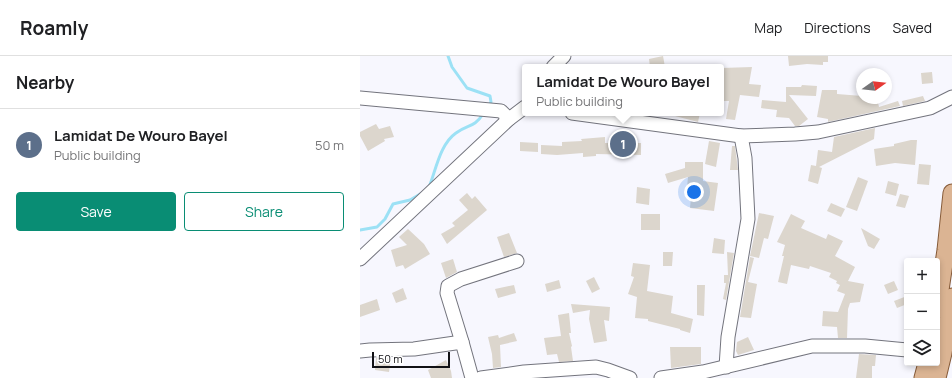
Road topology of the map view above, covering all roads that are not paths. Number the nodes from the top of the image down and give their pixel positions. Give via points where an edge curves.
1 (564, 56) edge
2 (557, 64) edge
3 (952, 97) edge
4 (360, 98) edge
5 (522, 108) edge
6 (505, 115) junction
7 (594, 116) edge
8 (741, 136) junction
9 (952, 193) edge
10 (360, 259) edge
11 (517, 261) dead end
12 (939, 294) edge
13 (952, 297) edge
14 (462, 342) junction
15 (904, 350) edge
16 (360, 351) edge
17 (926, 366) edge
18 (726, 367) junction
19 (704, 375) edge
20 (472, 378) edge
21 (481, 378) edge
22 (630, 378) edge
23 (661, 378) edge
24 (923, 378) edge
25 (937, 378) edge

1 - 2 street
3 - 8 street via 930,108 818,132
4 - 6 street via 481,109
5 - 6 street
6 - 10 street
7 - 8 street
8 - 18 street via 745,158 748,219 728,337
9 - 12 main road
11 - 14 street via 461,279 448,286 447,293
13 - 25 main road
14 - 16 street via 414,350
14 - 20 street
15 - 18 street via 865,346 812,346
17 - 24 main road
18 - 19 street
19 - 23 street
21 - 22 street via 596,367

